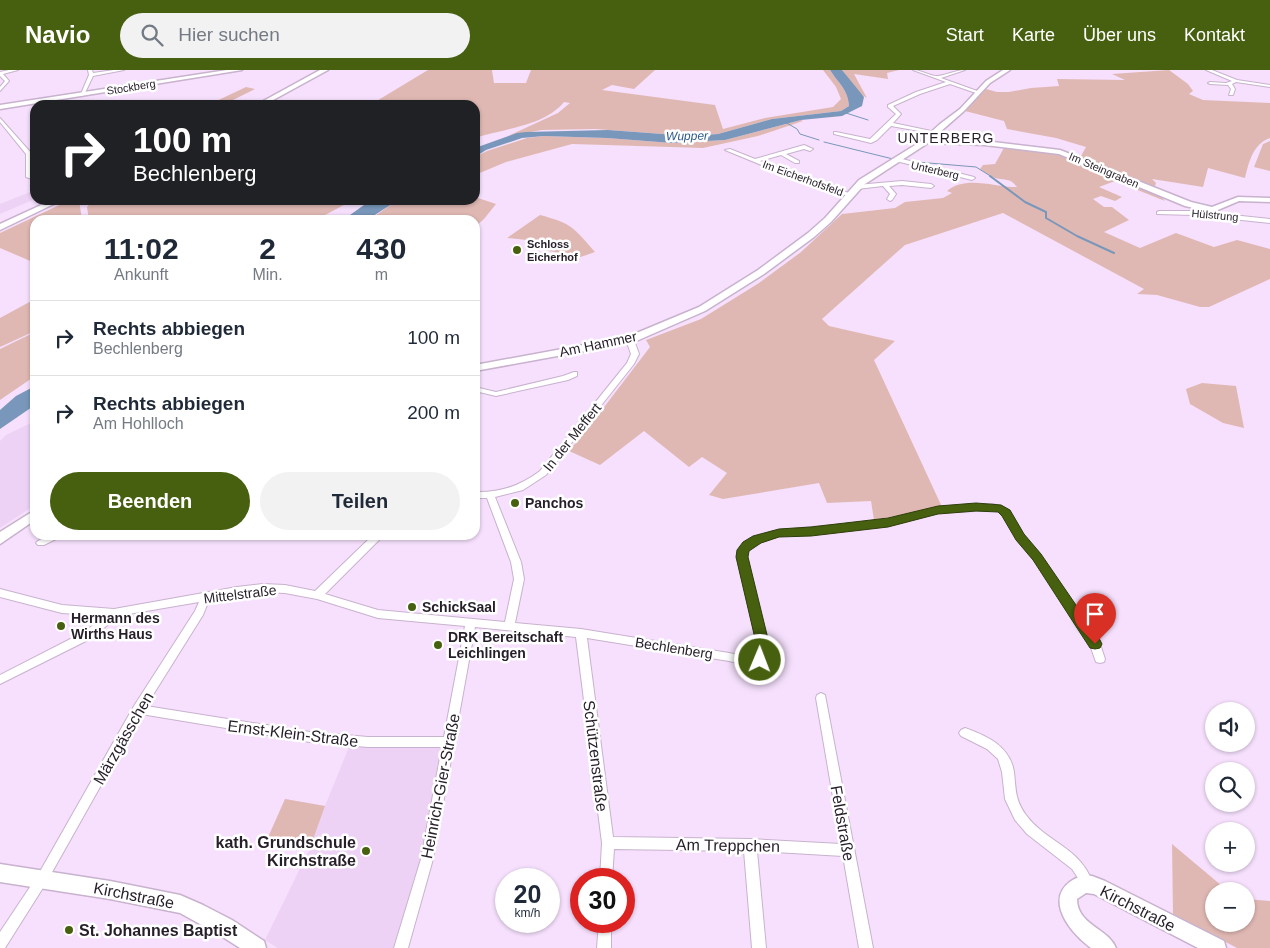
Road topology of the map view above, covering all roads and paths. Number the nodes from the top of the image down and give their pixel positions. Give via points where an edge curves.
1 (16, 70) edge
2 (122, 70) edge
3 (239, 70) edge
4 (325, 70) edge
5 (915, 70) edge
6 (963, 70) edge
7 (1007, 70) edge
8 (1208, 70) edge
9 (91, 72) edge
10 (938, 78) junction
11 (1236, 81) junction
12 (950, 82) junction
13 (1210, 83) dead end
14 (1230, 84) junction
15 (1270, 86) edge
16 (0, 90) edge
17 (978, 92) junction
18 (82, 94) junction
19 (1232, 94) dead end
20 (44, 100) edge
21 (268, 100) edge
22 (30, 102) edge
23 (0, 107) edge
24 (0, 119) edge
25 (890, 124) junction
26 (836, 133) dead end
27 (934, 133) junction
28 (926, 142) junction
29 (810, 149) dead end
30 (728, 150) dead end
31 (781, 153) junction
32 (30, 155) edge
33 (898, 160) junction
34 (755, 161) junction
35 (797, 162) dead end
36 (972, 178) dead end
37 (886, 186) junction
38 (930, 186) dead end
39 (857, 187) junction
40 (848, 198) junction
41 (890, 199) dead end
42 (1270, 200) edge
43 (47, 205) edge
44 (1159, 212) dead end
45 (1270, 221) edge
46 (0, 227) edge
47 (630, 340) junction
48 (480, 367) edge
49 (574, 374) dead end
50 (480, 389) edge
51 (480, 495) edge
52 (490, 495) junction
53 (30, 518) edge
54 (0, 539) edge
55 (47, 540) edge
56 (374, 540) edge
57 (41, 543) dead end
58 (0, 593) edge
59 (317, 595) junction
60 (205, 597) junction
61 (114, 613) junction
62 (471, 622) junction
63 (509, 626) junction
64 (581, 633) junction
65 (1100, 659) dead end
66 (0, 680) edge
67 (821, 698) dead end
68 (138, 709) junction
69 (964, 733) dead end
70 (448, 742) junction
71 (608, 843) junction
72 (750, 845) junction
73 (848, 850) junction
74 (607, 868) edge
75 (0, 873) edge
76 (42, 879) junction
77 (1087, 883) junction
78 (605, 933) edge
79 (0, 944) edge
80 (257, 948) edge
81 (401, 948) edge
82 (604, 948) edge
83 (759, 948) edge
84 (866, 948) edge
85 (1107, 948) edge
86 (1217, 948) edge

1 - 16 street via 0,73 7,81
2 - 9 street, Stockberg
3 - 18 main road, Stockberg
4 - 21 main road
5 - 10 street
6 - 10 street
7 - 17 main road, Unterberg
8 - 11 street
9 - 18 street, Stockberg
10 - 12 street
11 - 14 street
11 - 15 street
12 - 17 street
12 - 25 street via 918,92 890,106 899,114
13 - 14 street
14 - 19 street
17 - 27 main road, Unterberg
18 - 20 main road, Stockberg
22 - 23 main road, Stockberg
24 - 32 street
25 - 26 street via 871,141
25 - 27 street
27 - 28 main road, Unterberg
28 - 33 main road, Unterberg
28 - 42 main road, Im Steingraben via 985,143 1060,152 1207,209 1216,209 1234,200
29 - 31 street, Im Eicherhofsfeld via 804,147
30 - 34 street, Im Eicherhofsfeld
31 - 34 street, Im Eicherhofsfeld
31 - 35 street, Im Eicherhofsfeld
33 - 36 street, Unterberg
33 - 39 main road, Unterberg
34 - 40 street, Im Eicherhofsfeld
37 - 38 street, Unterberg via 902,183
37 - 39 street, Unterberg
37 - 41 street via 893,194
39 - 40 main road, Unterberg
40 - 47 main road, Am Hammer via 811,235 715,302 690,316
43 - 46 main road
44 - 45 street, Hülstrung
47 - 48 main road, Am Hammer
47 - 52 street, In der Meffert via 634,354 630,364 543,473 522,487
49 - 50 street via 496,394
51 - 52 street, In der Meffert
52 - 63 street via 516,562 519,579
53 - 54 main road
55 - 57 street
56 - 59 street
58 - 61 street, Mittelstraße via 62,609
59 - 60 street, Mittelstraße via 263,588
59 - 62 street, Mittelstraße via 378,614
60 - 61 street, Mittelstraße
60 - 68 street, Märzgässchen via 200,612
61 - 66 street via 90,634
62 - 63 street, Mittelstraße
62 - 70 street, Heinrich-Gier-Straße
63 - 64 street, Bechlenberg
64 - 65 street, Bechlenberg via 755,664 762,656 763,647 742,557 748,546 779,533 888,523 938,510 976,507 1001,509 1006,513 1095,644
64 - 71 street, Schützenstraße
67 - 73 street, Feldstraße
68 - 70 street, Ernst-Klein-Straße via 300,736 368,742
68 - 76 street, Märzgässchen
69 - 77 street via 999,752 1007,764 1010,796 1019,815 1034,832 1076,866
70 - 81 street, Heinrich-Gier-Straße via 427,859
71 - 72 street, Am Treppchen
71 - 74 street, Schützenstraße
72 - 73 street, Am Treppchen
72 - 83 street
73 - 84 street, Feldstraße
75 - 76 main road, Kirchstraße
76 - 79 street
76 - 80 main road, Kirchstraße via 180,904
77 - 85 main road, Kirchstraße via 1071,891 1067,900 1070,911 1082,929
77 - 86 main road, Kirchstraße
78 - 82 street

